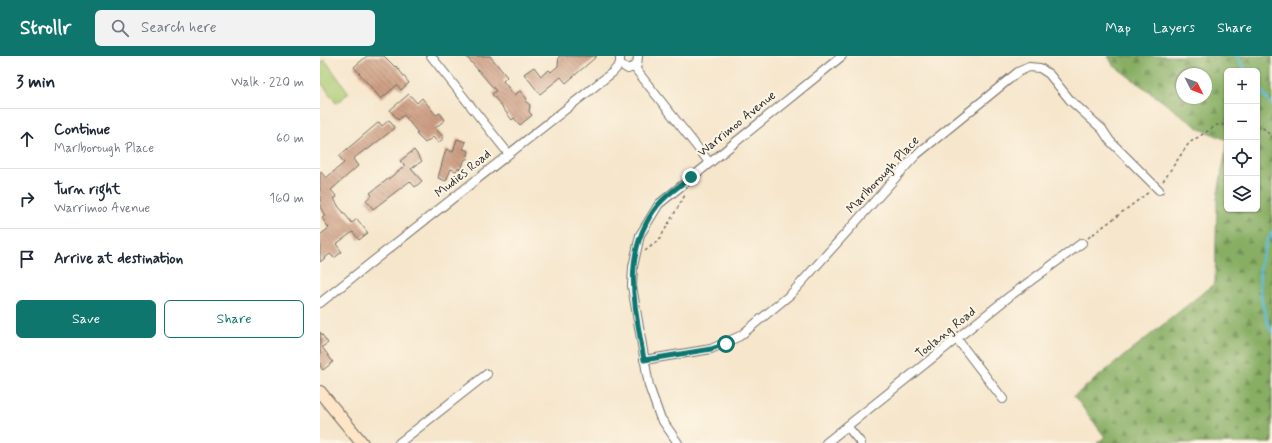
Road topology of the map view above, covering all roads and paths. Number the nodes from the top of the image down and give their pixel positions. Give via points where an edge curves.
1 (431, 56) edge
2 (638, 56) edge
3 (842, 56) edge
4 (620, 60) edge
5 (634, 67) junction
6 (1224, 125) edge
7 (1260, 127) edge
8 (1272, 137) edge
9 (508, 153) junction
10 (709, 162) junction
11 (1159, 190) junction
12 (687, 191) dead end
13 (1082, 243) joint
14 (643, 252) dead end
15 (320, 303) edge
16 (957, 339) junction
17 (644, 360) junction
18 (487, 374) dead end
19 (320, 392) edge
20 (1003, 399) dead end
21 (847, 426) junction
22 (362, 443) edge
23 (399, 443) edge
24 (678, 443) edge
25 (826, 443) edge
26 (861, 443) edge

1 - 9 street
2 - 5 street via 638,62
3 - 10 street, Warrimoo Avenue
4 - 5 street via 628,69
4 - 9 street, Mudies Road via 613,72
5 - 10 street
6 - 11 path via 1217,125 1189,143
7 - 8 path
9 - 15 street, Mudies Road
10 - 17 street, Warrimoo Avenue via 659,204 640,235 633,266 632,286
11 - 13 path via 1150,192
11 - 17 street, Marlborough Place via 1110,141 1102,129 1070,100 1049,74 1040,68 1029,67 1018,72 916,155 791,294 740,336 711,349
12 - 14 path via 659,240
13 - 16 street, Toolang Road
16 - 20 street
16 - 21 street, Toolang Road
17 - 24 street, Warrimoo Avenue via 653,401 660,417
18 - 23 street
19 - 22 street
21 - 25 street, Toolang Road
21 - 26 street

